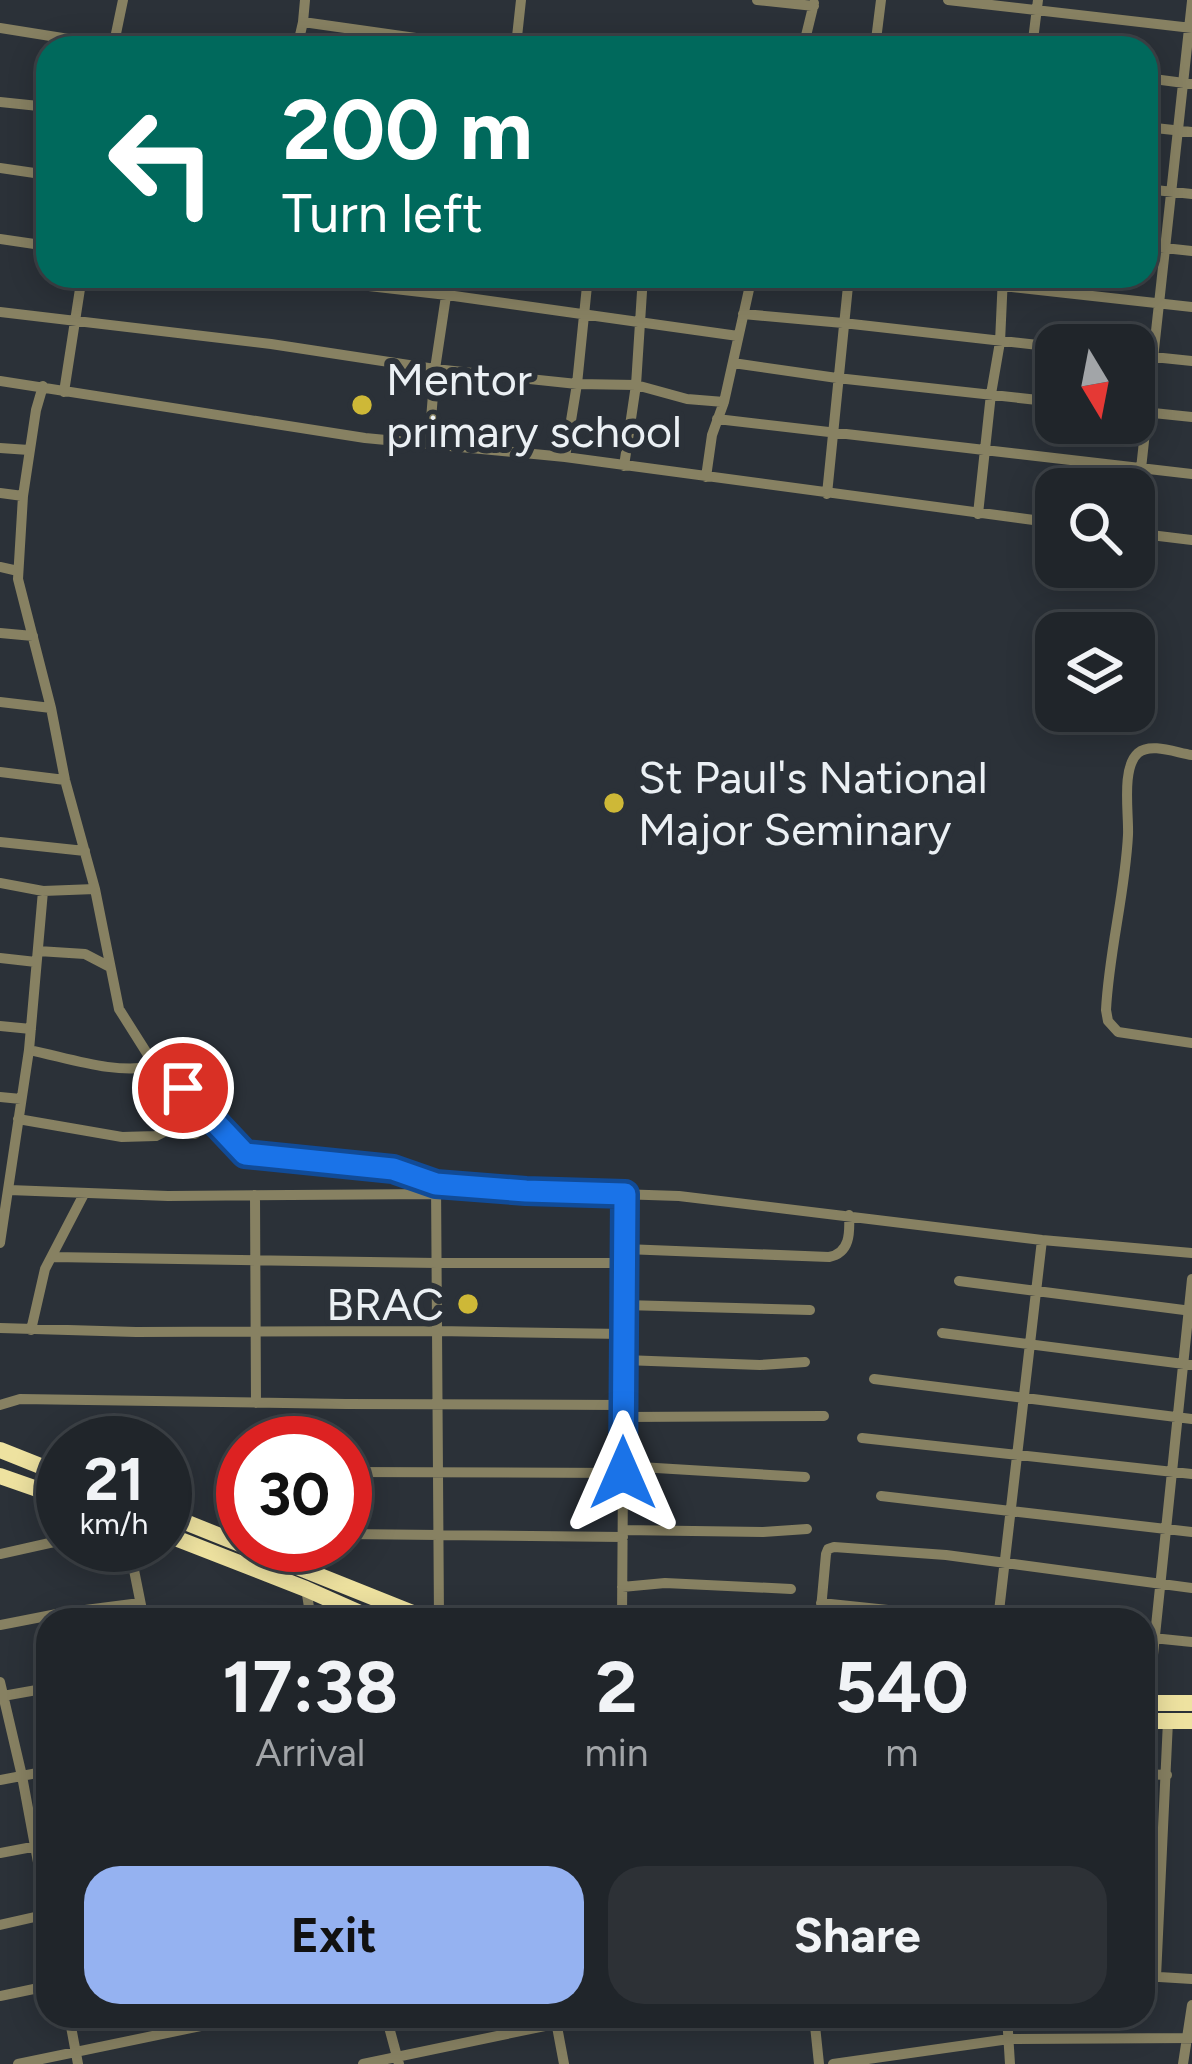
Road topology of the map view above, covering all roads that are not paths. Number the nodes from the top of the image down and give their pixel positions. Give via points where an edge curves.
1 (123, 0) edge
2 (303, 0) edge
3 (521, 0) edge
4 (757, 0) edge
5 (881, 0) edge
6 (948, 0) edge
7 (1192, 1) edge
8 (814, 3) edge
9 (1037, 5) edge
10 (304, 22) junction
11 (0, 28) edge
12 (1191, 28) edge
13 (48, 36) edge
14 (115, 36) edge
15 (300, 36) edge
16 (388, 36) edge
17 (517, 36) edge
18 (806, 36) edge
19 (877, 36) edge
20 (1034, 36) edge
21 (1158, 79) edge
22 (1188, 83) edge
23 (0, 102) edge
24 (36, 106) edge
25 (1158, 128) edge
26 (1178, 130) junction
27 (1192, 132) edge
28 (0, 169) edge
29 (36, 174) edge
30 (1158, 190) edge
31 (1172, 191) junction
32 (1192, 194) edge
33 (0, 239) edge
34 (36, 244) edge
35 (1158, 247) edge
36 (1165, 248) junction
37 (1192, 251) edge
38 (81, 288) edge
39 (386, 288) edge
40 (448, 288) edge
41 (587, 288) edge
42 (643, 288) edge
43 (749, 288) edge
44 (847, 288) edge
45 (1002, 288) edge
46 (1050, 288) edge
47 (447, 295) junction
48 (1160, 304) junction
49 (1192, 307) edge
50 (0, 312) edge
51 (743, 314) junction
52 (586, 316) junction
53 (639, 321) junction
54 (77, 322) junction
55 (843, 323) junction
56 (738, 336) junction
57 (1155, 341) edge
58 (1000, 342) junction
59 (1035, 345) edge
60 (1155, 356) edge
61 (1192, 361) edge
62 (733, 363) junction
63 (435, 369) junction
64 (837, 378) junction
65 (0, 381) edge
66 (577, 384) junction
67 (636, 385) junction
68 (43, 386) junction
69 (64, 392) junction
70 (991, 394) junction
71 (1035, 399) edge
72 (724, 402) junction
73 (1155, 413) edge
74 (1192, 417) edge
75 (717, 419) junction
76 (832, 434) junction
77 (1144, 444) edge
78 (429, 445) junction
79 (0, 448) edge
80 (985, 449) junction
81 (29, 450) junction
82 (565, 458) junction
83 (625, 466) junction
84 (1141, 468) joint
85 (1155, 470) edge
86 (1192, 474) edge
87 (706, 477) junction
88 (0, 493) edge
89 (827, 494) junction
90 (23, 496) junction
91 (978, 514) junction
92 (1035, 521) edge
93 (1155, 535) edge
94 (1192, 540) edge
95 (0, 567) edge
96 (19, 572) junction
97 (0, 633) edge
98 (33, 636) junction
99 (0, 702) edge
100 (51, 708) junction
101 (1192, 755) edge
102 (0, 772) edge
103 (65, 780) junction
104 (0, 842) edge
105 (85, 851) junction
106 (0, 883) edge
107 (94, 889) junction
108 (43, 891) junction
109 (37, 957) junction
110 (0, 958) edge
111 (110, 967) junction
112 (0, 1026) edge
113 (31, 1028) junction
114 (1192, 1043) edge
115 (29, 1050) junction
116 (155, 1066) junction
117 (0, 1097) edge
118 (21, 1099) junction
119 (18, 1119) junction
120 (212, 1120) junction
121 (6, 1168) edge
122 (436, 1188) junction
123 (9, 1190) junction
124 (84, 1194) junction
125 (625, 1194) junction
126 (256, 1195) junction
127 (849, 1215) junction
128 (1042, 1240) junction
129 (0, 1243) edge
130 (1192, 1253) edge
131 (625, 1256) junction
132 (52, 1257) junction
133 (254, 1261) junction
134 (436, 1263) junction
135 (1192, 1279) edge
136 (959, 1281) dead end
137 (1037, 1292) junction
138 (624, 1305) junction
139 (810, 1310) dead end
140 (1190, 1311) edge
141 (0, 1328) edge
142 (31, 1330) junction
143 (437, 1331) junction
144 (254, 1333) junction
145 (942, 1333) dead end
146 (624, 1334) junction
147 (1031, 1344) junction
148 (624, 1360) junction
149 (805, 1362) dead end
150 (1188, 1365) edge
151 (874, 1379) dead end
152 (1025, 1397) junction
153 (256, 1403) junction
154 (0, 1405) edge
155 (437, 1405) junction
156 (623, 1411) junction
157 (824, 1416) dead end
158 (1178, 1417) junction
159 (1192, 1419) edge
160 (862, 1438) dead end
161 (0, 1450) edge
162 (1017, 1456) junction
163 (36, 1464) edge
164 (623, 1470) junction
165 (1172, 1472) junction
166 (372, 1473) edge
167 (438, 1474) junction
168 (1192, 1474) edge
169 (0, 1476) edge
170 (806, 1477) dead end
171 (36, 1489) edge
172 (881, 1496) dead end
173 (1009, 1510) junction
174 (192, 1527) edge
175 (807, 1529) dead end
176 (1166, 1529) junction
177 (1192, 1532) edge
178 (622, 1534) junction
179 (372, 1535) edge
180 (438, 1536) junction
181 (192, 1543) edge
182 (36, 1546) edge
183 (0, 1554) edge
184 (1006, 1564) junction
185 (134, 1572) edge
186 (306, 1580) junction
187 (1160, 1584) junction
188 (622, 1588) junction
189 (1192, 1588) edge
190 (791, 1589) dead end
191 (140, 1603) junction
192 (821, 1603) junction
193 (97, 1608) edge
194 (141, 1608) edge
195 (310, 1608) edge
196 (355, 1608) edge
197 (404, 1608) edge
198 (436, 1608) edge
199 (622, 1608) edge
200 (821, 1608) edge
201 (869, 1608) edge
202 (1000, 1608) edge
203 (1155, 1608) edge
204 (36, 1617) edge
205 (0, 1625) edge
206 (1155, 1638) edge
207 (1192, 1642) edge
208 (0, 1682) edge
209 (36, 1690) edge
210 (3, 1696) junction
211 (1192, 1703) edge
212 (1155, 1708) edge
213 (1155, 1714) edge
214 (1192, 1720) edge
215 (1168, 1721) junction
216 (36, 1773) edge
217 (1155, 1774) edge
218 (1167, 1775) junction
219 (22, 1776) junction
220 (0, 1780) edge
221 (1155, 1842) edge
222 (1161, 1842) junction
223 (34, 1846) junction
224 (0, 1853) edge
225 (36, 1856) edge
226 (1155, 1910) edge
227 (36, 1917) edge
228 (0, 1924) edge
229 (1155, 1977) edge
230 (1192, 1979) edge
231 (36, 1988) edge
232 (0, 1996) edge
233 (1192, 2005) edge
234 (71, 2028) edge
235 (199, 2028) edge
236 (389, 2028) edge
237 (524, 2028) edge
238 (557, 2028) edge
239 (816, 2028) edge
240 (1008, 2028) edge
241 (1189, 2038) edge
242 (1009, 2039) junction
243 (77, 2058) edge
244 (398, 2060) edge
245 (18, 2064) edge
246 (363, 2064) edge
247 (564, 2064) edge
248 (820, 2064) edge
249 (833, 2064) edge
250 (1010, 2064) edge
251 (1183, 2064) edge

1 - 14 street
2 - 10 street
3 - 17 street
4 - 8 street
5 - 19 street
6 - 9 street
7 - 12 street
8 - 18 street
9 - 12 street
9 - 20 street
10 - 15 street
10 - 16 street
11 - 13 street
12 - 22 street
21 - 22 street
22 - 26 street
23 - 24 street
25 - 26 street
26 - 27 street
26 - 31 street
28 - 29 street
30 - 31 street
31 - 32 street
31 - 36 street
33 - 34 street
35 - 36 street
36 - 37 street
36 - 48 street
38 - 54 street
39 - 47 street
40 - 47 street
41 - 52 street
42 - 53 street
43 - 51 street
44 - 55 street
45 - 58 street
46 - 48 street
47 - 52 street
47 - 63 street
48 - 49 street
48 - 57 street
50 - 54 street
51 - 55 street
51 - 56 street
52 - 53 street
52 - 66 street
53 - 56 street
53 - 67 street
54 - 63 street
54 - 69 street
55 - 58 street
55 - 64 street
56 - 62 street
58 - 59 street
58 - 70 street
60 - 61 street
62 - 64 street
62 - 72 street
63 - 66 street
63 - 78 street
64 - 70 street
64 - 76 street
65 - 68 street
66 - 67 street
66 - 82 street
67 - 72 street
67 - 83 street
68 - 69 street
68 - 81 street
69 - 78 street
70 - 71 street
70 - 80 street
72 - 75 street
73 - 74 street
75 - 76 street
75 - 87 street
76 - 80 street
76 - 89 street
77 - 84 street
78 - 82 street
79 - 81 street
80 - 84 street
80 - 91 street
81 - 90 street
82 - 83 street
83 - 87 street
85 - 86 street
87 - 89 street
88 - 90 street
89 - 91 street
90 - 96 street
91 - 92 street
93 - 94 street
95 - 96 street
96 - 98 street
97 - 98 street
98 - 100 street
99 - 100 street
100 - 103 street
101 - 114 street via 1146,749 1133,760 1106,1010 1118,1032
102 - 103 street
103 - 105 street
104 - 105 street
105 - 107 street
106 - 108 street
107 - 108 street
107 - 111 street
108 - 109 street
109 - 110 street
109 - 111 street via 86,954
109 - 113 street
111 - 116 street via 123,1018
112 - 113 street
113 - 115 street
115 - 116 street via 136,1071
115 - 118 street
116 - 120 street
117 - 118 street
118 - 119 street
119 - 120 street via 122,1137 195,1134
119 - 121 street
120 - 122 street via 245,1154 393,1169
121 - 123 street
122 - 125 street
122 - 126 street
122 - 134 street
123 - 124 street
123 - 129 street
124 - 126 street
124 - 132 street
125 - 127 street
125 - 131 street
126 - 133 street
127 - 128 street
127 - 131 street via 837,1256
128 - 130 street
128 - 137 street
131 - 134 street
131 - 138 street
132 - 133 street
132 - 142 street
133 - 134 street
133 - 144 street
134 - 143 street
135 - 140 street
136 - 137 street
137 - 140 street
137 - 147 street
138 - 139 street
138 - 146 street
140 - 150 street
141 - 142 street
142 - 144 street
143 - 144 street
143 - 146 street
143 - 155 street
144 - 153 street
145 - 147 street
146 - 148 street
147 - 150 street
147 - 152 street
148 - 149 street
148 - 156 street
150 - 158 street
151 - 152 street
152 - 158 street
152 - 162 street
153 - 154 street
153 - 155 street
155 - 156 street
155 - 167 street
156 - 157 street
156 - 164 street
158 - 159 street
158 - 165 street
160 - 162 street
161 - 163 highway
162 - 165 street
162 - 173 street
164 - 167 street
164 - 170 street
164 - 178 street
165 - 168 street
165 - 176 street
166 - 167 street
167 - 180 street
169 - 171 highway
172 - 173 street
173 - 176 street
173 - 184 street
174 - 186 highway
175 - 178 street
176 - 177 street
176 - 187 street
178 - 180 street
178 - 188 street
179 - 180 street
180 - 198 street
181 - 186 highway
182 - 183 street
184 - 187 street
184 - 192 street via 832,1548
184 - 202 street
185 - 191 street
186 - 195 street
186 - 196 highway
186 - 197 highway
187 - 189 street
187 - 203 street
188 - 190 street
188 - 199 street
191 - 193 street
191 - 194 street
192 - 200 street
192 - 201 street
204 - 205 street
206 - 207 street
208 - 210 street
209 - 210 street
210 - 219 street
211 - 212 highway
213 - 215 highway
214 - 215 highway
215 - 218 street
216 - 219 street
217 - 218 street
218 - 222 street
219 - 220 street
219 - 223 street
221 - 222 street
222 - 226 street
223 - 224 street
223 - 225 street
227 - 228 street
229 - 230 street
231 - 232 street
233 - 241 street
234 - 243 street
235 - 243 street
236 - 244 street
237 - 244 street
238 - 247 street
239 - 248 street
240 - 242 street
241 - 242 street
241 - 251 street
242 - 249 street
242 - 250 street
243 - 245 street
244 - 246 street

